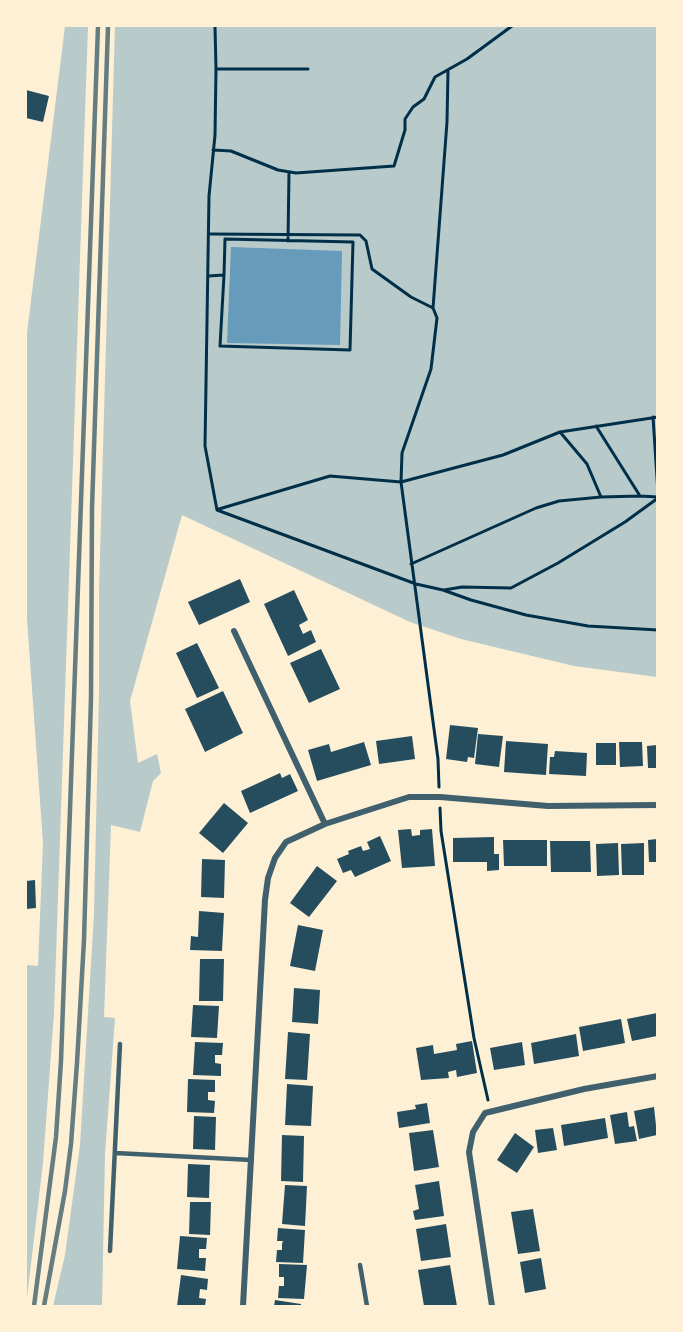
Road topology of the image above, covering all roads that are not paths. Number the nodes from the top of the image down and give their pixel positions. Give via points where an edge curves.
1 (234, 631) dead end
2 (657, 804) edge
3 (325, 824) junction
4 (120, 1044) dead end
5 (657, 1076) edge
6 (115, 1153) junction
7 (252, 1160) junction
8 (110, 1251) dead end
9 (360, 1265) dead end
10 (243, 1306) edge
11 (367, 1306) edge
12 (492, 1306) edge

1 - 3 street
2 - 3 street via 548,806 410,797
3 - 7 street via 286,842 268,878 262,929
4 - 6 lane
5 - 12 street via 485,1113 473,1132 469,1152
6 - 7 lane
6 - 8 lane
7 - 10 street
9 - 11 lane

